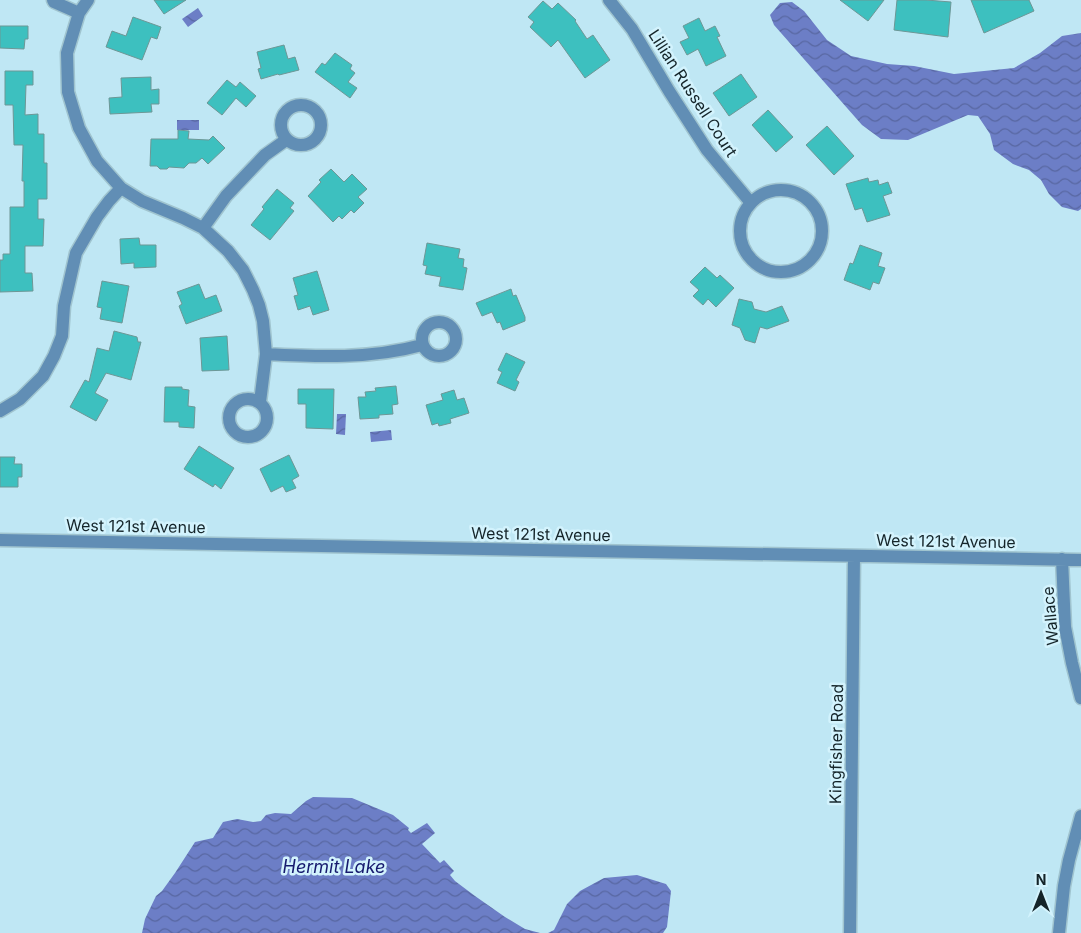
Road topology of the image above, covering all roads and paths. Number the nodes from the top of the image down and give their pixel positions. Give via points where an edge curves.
1 (53, 0) edge
2 (88, 0) edge
3 (609, 0) edge
4 (79, 13) junction
5 (286, 140) dead end
6 (121, 188) junction
7 (751, 203) junction
8 (203, 228) junction
9 (422, 345) dead end
10 (266, 354) junction
11 (260, 402) dead end
12 (0, 411) edge
13 (0, 540) edge
14 (854, 556) junction
15 (1062, 560) junction
16 (1081, 560) edge
17 (1081, 698) edge
18 (1081, 816) edge
19 (850, 933) edge
20 (1059, 933) edge

1 - 4 street
2 - 4 street
3 - 7 street, Lillian Russell Court via 632,29 707,150
4 - 6 street via 67,53 68,92 80,128 98,161
5 - 8 street via 265,155 238,183
6 - 8 street
6 - 12 street via 97,217 76,254 64,306 62,336 54,356 43,376 20,399
7 - 7 street via 740,227 746,252 755,262 780,272 793,270 815,255 821,243 820,216 802,195 789,190 775,190 762,194
8 - 10 street via 228,250 254,290 260,305
9 - 10 street via 351,356
10 - 11 street
13 - 14 street, West 121st Avenue
14 - 15 street, West 121st Avenue
14 - 19 street, Kingfisher Road
15 - 16 street, West 121st Avenue
15 - 17 street, Wallace via 1065,627
18 - 20 street via 1064,886

